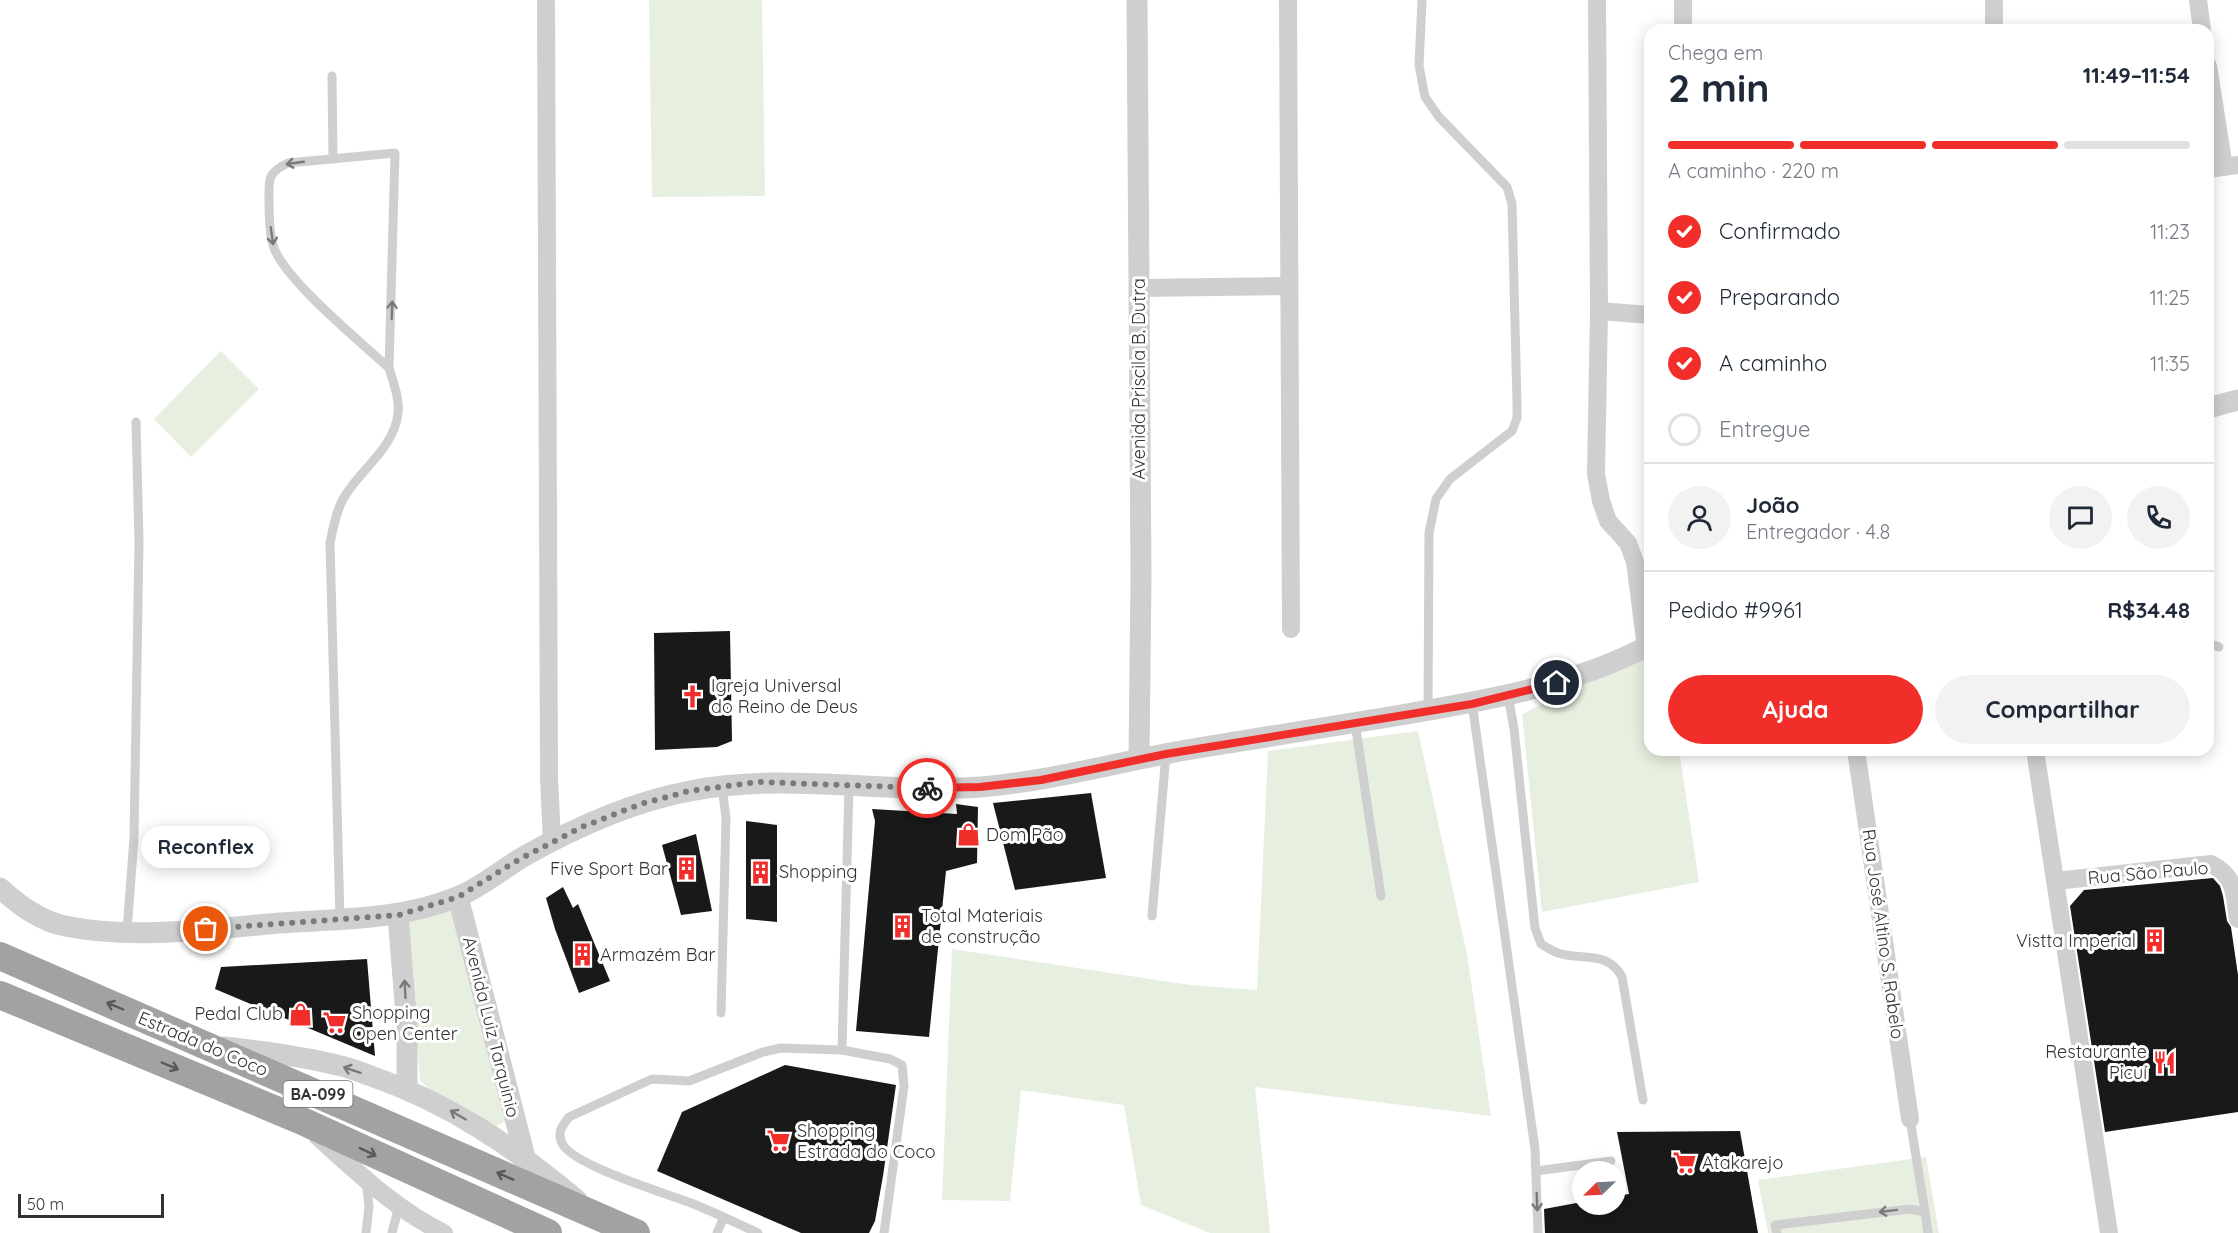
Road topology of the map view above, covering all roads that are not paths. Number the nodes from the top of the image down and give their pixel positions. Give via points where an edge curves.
1 (546, 0) edge
2 (1137, 0) edge
3 (1287, 0) edge
4 (1422, 0) edge
5 (1597, 0) edge
6 (1683, 0) edge
7 (1994, 0) edge
8 (2198, 0) edge
9 (1683, 24) edge
10 (1994, 24) edge
11 (2201, 24) edge
12 (332, 76) dead end
13 (2214, 106) edge
14 (333, 159) junction
15 (2223, 167) edge
16 (1289, 286) junction
17 (1138, 288) junction
18 (1599, 311) junction
19 (1644, 315) edge
20 (389, 368) junction
21 (2238, 400) edge
22 (2214, 406) edge
23 (136, 422) dead end
24 (1644, 620) edge
25 (1291, 629) dead end
26 (2214, 645) edge
27 (2219, 647) dead end
28 (1644, 648) edge
29 (1508, 695) junction
30 (1472, 704) junction
31 (1428, 711) junction
32 (1355, 723) junction
33 (1166, 754) junction
34 (1857, 756) edge
35 (2036, 756) edge
36 (1139, 758) junction
37 (849, 786) junction
38 (722, 787) junction
39 (552, 841) junction
40 (2056, 881) junction
41 (0, 888) edge
42 (1382, 896) dead end
43 (458, 897) junction
44 (399, 915) junction
45 (1152, 916) dead end
46 (340, 919) junction
47 (2238, 919) edge
48 (127, 931) junction
49 (0, 934) edge
50 (0, 956) edge
51 (38, 973) junction
52 (0, 994) edge
53 (721, 1014) dead end
54 (207, 1046) junction
55 (842, 1050) junction
56 (407, 1089) junction
57 (1643, 1100) dead end
58 (1910, 1119) joint
59 (300, 1120) junction
60 (525, 1157) junction
61 (1572, 1166) edge
62 (1536, 1171) junction
63 (366, 1179) junction
64 (399, 1206) junction
65 (1925, 1212) junction
66 (596, 1215) junction
67 (724, 1217) junction
68 (424, 1229) edge
69 (366, 1233) edge
70 (392, 1233) edge
71 (444, 1233) edge
72 (548, 1233) edge
73 (636, 1233) edge
74 (717, 1233) edge
75 (758, 1233) edge
76 (884, 1233) edge
77 (1538, 1233) edge
78 (1777, 1233) edge
79 (1928, 1233) edge
80 (2109, 1233) edge

1 - 39 street
2 - 17 street, Avenida Priscila B. Dutra
3 - 16 street
4 - 31 lane via 1419,65 1425,97 1439,117 1507,187 1512,204 1517,403 1512,430 1450,479 1436,499 1429,533
5 - 18 street
6 - 9 street
7 - 10 street
8 - 11 street
12 - 14 lane
13 - 15 street
20 -> 14 lane via 395,153
14 -> 20 lane via 288,163 269,178 268,215 273,245 295,280
16 - 17 street
16 - 25 street
17 - 36 street, Avenida Priscila B. Dutra
18 - 19 street
18 - 24 street via 1596,474 1608,521 1628,543 1635,562
20 - 46 lane via 398,413 393,431 380,454 344,498 330,543
21 - 22 street
23 - 48 lane via 139,542 134,838
26 - 27 lane
28 - 29 street via 1573,679
29 - 30 street
29 - 57 lane via 1515,729 1534,928 1541,944 1558,953 1608,960 1616,966 1622,977
30 - 31 street
30 - 62 lane
31 - 32 street
32 - 33 street
32 - 42 lane
33 - 36 street
33 - 45 lane
34 - 58 street, Rua José Altino S. Rabelo
35 - 40 street
36 - 37 street via 1041,780 980,787
37 - 38 street via 758,782
37 - 55 lane
38 - 39 street via 641,804
38 - 53 lane via 726,818
39 - 43 street
40 - 47 street, Rua São Paulo via 2211,864 2223,870 2233,883
40 - 80 street
41 - 48 street via 36,916 64,926
43 - 44 street
43 - 60 street, Avenida Luiz Tarquinio
44 - 46 street
56 -> 44 street
46 - 48 street via 161,933
49 - 51 highway
50 - 51 highway, Estrada do Coco / BA-099
54 -> 51 highway, Estrada do Coco / BA-099
52 -> 59 highway, Estrada do Coco / BA-099
56 -> 54 street via 339,1065
66 -> 54 highway, Estrada do Coco / BA-099
55 - 67 lane via 781,1048 689,1081 652,1079 569,1117 560,1128 559,1137 572,1155
55 - 76 lane via 891,1059 902,1065
60 -> 56 street via 453,1112
58 - 65 lane
59 - 63 street
59 -> 72 highway, Estrada do Coco / BA-099
60 - 66 street
61 - 62 lane
62 -> 77 lane
63 - 64 street
63 - 69 lane
64 - 68 street
64 - 70 lane
65 -> 78 lane via 1910,1209 1775,1225
65 - 79 lane
66 - 73 highway, Estrada do Coco / BA-099
67 - 74 lane
67 - 75 lane
68 - 71 street

